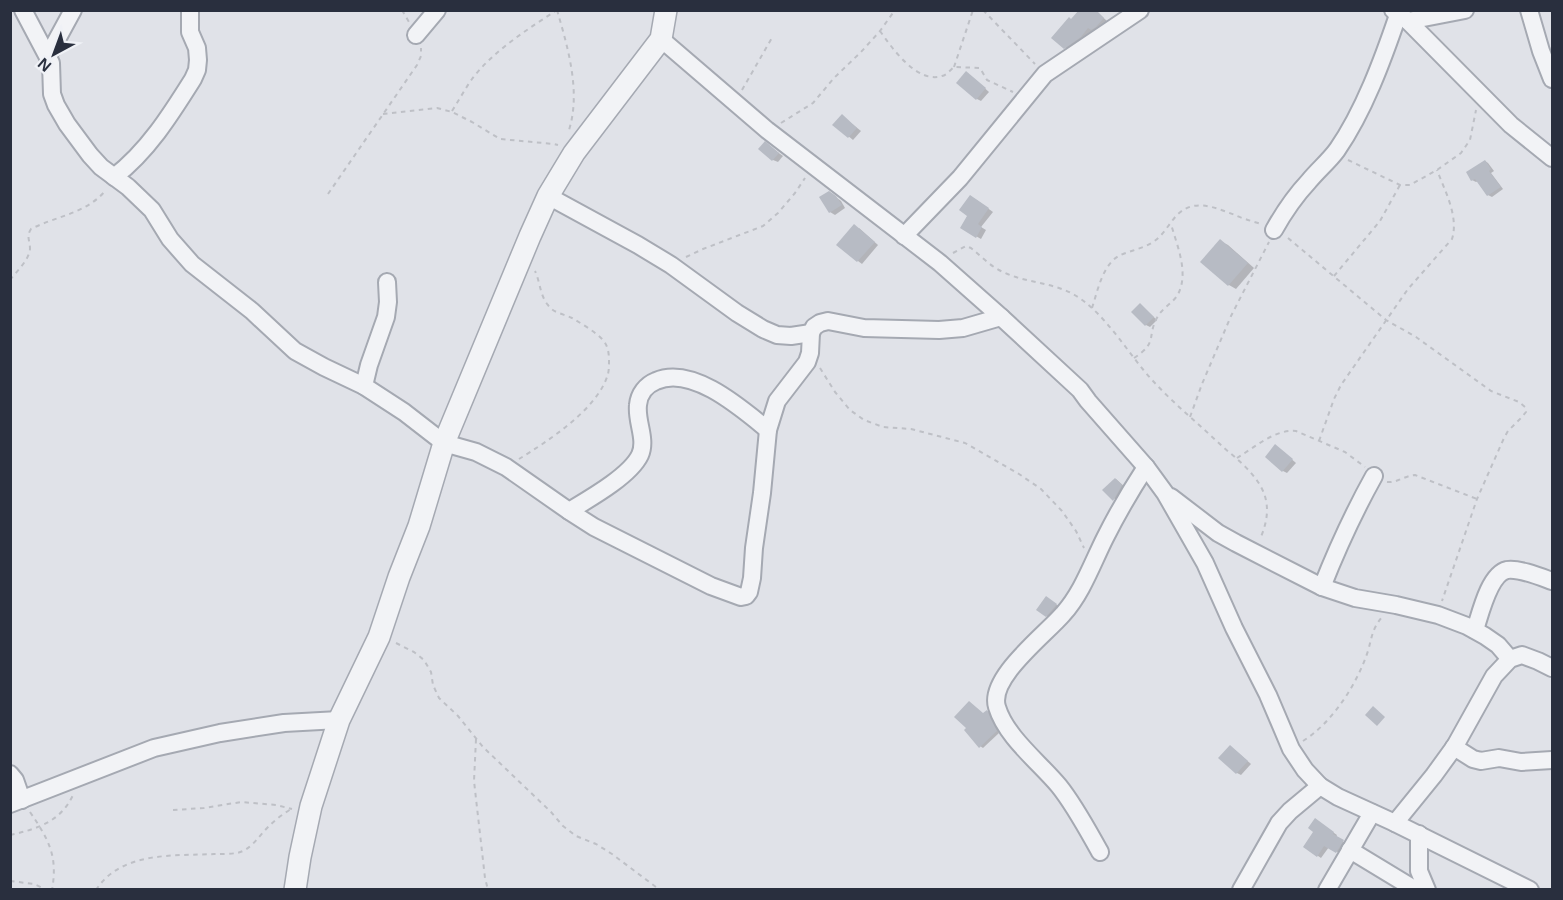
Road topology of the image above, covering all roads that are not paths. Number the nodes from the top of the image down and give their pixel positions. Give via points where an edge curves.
1 (23, 10) edge
2 (73, 10) edge
3 (190, 10) edge
4 (437, 10) edge
5 (666, 10) edge
6 (1140, 10) edge
7 (1466, 10) edge
8 (1526, 12) edge
9 (1400, 16) edge
10 (416, 35) road end
11 (661, 39) junction
12 (48, 56) junction
13 (1552, 79) edge
14 (1552, 158) edge
15 (112, 175) junction
16 (548, 196) junction
17 (1274, 230) road end
18 (904, 237) junction
19 (387, 282) dead end
20 (1001, 317) junction
21 (811, 333) junction
22 (364, 386) junction
23 (768, 430) junction
24 (444, 444) junction
25 (1146, 467) junction
26 (1374, 476) road end
27 (1165, 494) junction
28 (569, 511) junction
29 (1552, 581) edge
30 (1322, 587) junction
31 (1475, 630) junction
32 (1510, 659) junction
33 (1552, 668) edge
34 (339, 720) junction
35 (1454, 747) junction
36 (1552, 760) edge
37 (10, 774) edge
38 (1320, 786) junction
39 (16, 802) edge
40 (1372, 813) junction
41 (1395, 823) junction
42 (1419, 834) junction
43 (1350, 850) junction
44 (1100, 852) dead end
45 (1529, 889) edge
46 (295, 890) edge
47 (1241, 890) edge
48 (1327, 890) edge
49 (1416, 890) edge
50 (1427, 890) edge

1 - 12 street
2 - 12 street
3 - 15 street via 190,32 198,60 193,79 146,147 126,168
4 - 10 street
5 - 11 street
6 - 18 street via 1045,74 960,178
7 - 9 street
8 - 13 street
9 - 14 street via 1511,125
9 - 17 street via 1348,134 1284,210
11 - 16 street via 574,153
11 - 18 street via 767,130
12 - 15 street via 56,105 90,155
15 - 22 street via 152,210 192,264 252,310 295,351
16 - 21 street via 671,265 763,329 777,335
16 - 24 street
18 - 20 street
19 - 22 street via 386,317
20 - 21 street via 939,330 864,328 828,321 820,322
20 - 25 street via 1080,390
21 - 23 street via 810,353 777,401
22 - 24 street
23 - 28 street via 727,397 704,385 664,377 642,392 638,406 643,443 635,463
23 - 28 street via 752,578 746,596 711,586
24 - 28 street via 476,452 506,466
24 - 34 street via 379,637
25 - 27 street
25 - 44 street via 1079,592 1003,677 997,690 996,704 1002,721 1059,787
26 - 30 street
27 - 30 street via 1218,532
27 - 38 street via 1205,563 1291,748
29 - 31 street via 1508,570 1497,575
30 - 31 street via 1438,615
31 - 32 street via 1498,645
32 - 33 street via 1522,655
32 - 35 street via 1494,676
34 - 39 street via 284,723 153,748
34 - 46 street via 301,807
35 - 36 street via 1481,761
35 - 41 street
37 - 39 street via 15,780
38 - 40 street
38 - 47 street via 1279,823
40 - 41 street
40 - 43 street
41 - 42 street
42 - 45 street
42 - 50 street via 1419,871
43 - 48 street
43 - 49 street

